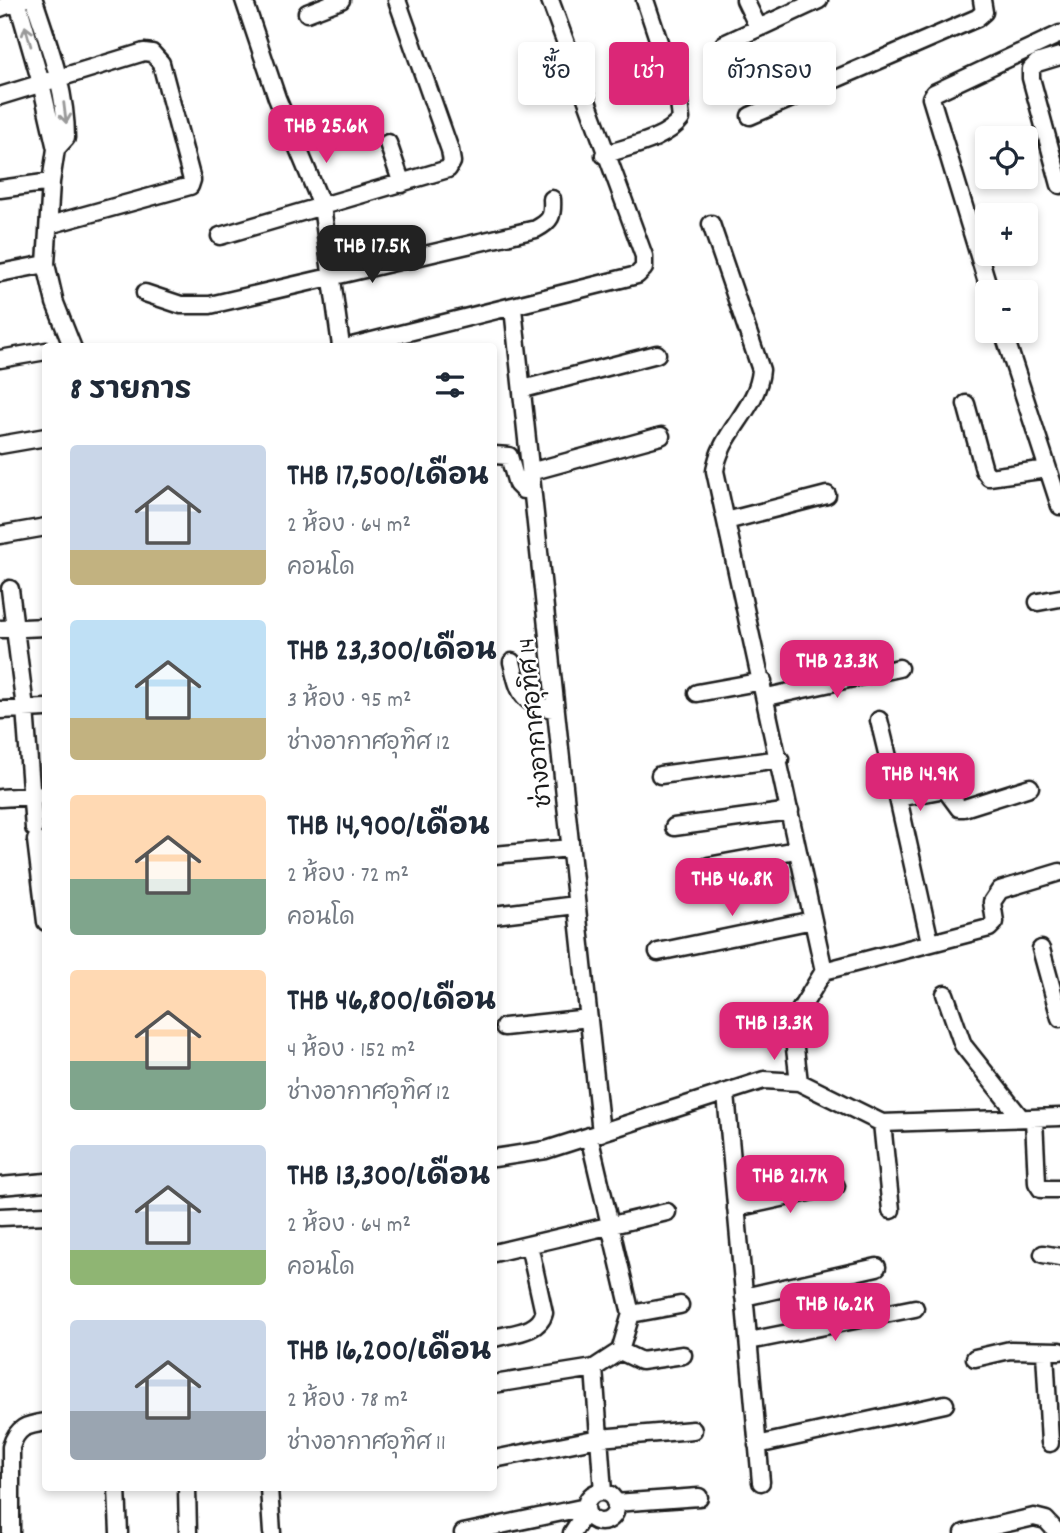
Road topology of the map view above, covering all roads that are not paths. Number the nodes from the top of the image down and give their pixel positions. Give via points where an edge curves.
1 (23, 0) edge
2 (244, 0) edge
3 (341, 0) edge
4 (397, 0) edge
5 (550, 0) edge
6 (645, 0) edge
7 (746, 0) edge
8 (818, 0) edge
9 (982, 0) edge
10 (0, 8) edge
11 (307, 13) dead end
12 (758, 27) junction
13 (1060, 34) edge
14 (728, 42) edge
15 (1060, 55) edge
16 (59, 78) junction
17 (41, 83) junction
18 (0, 96) edge
19 (750, 116) dead end
20 (388, 143) dead end
21 (56, 149) junction
22 (604, 155) junction
23 (51, 182) junction
24 (402, 184) junction
25 (1060, 185) edge
26 (0, 189) edge
27 (552, 199) dead end
28 (322, 206) junction
29 (711, 224) dead end
30 (49, 225) junction
31 (220, 236) dead end
32 (46, 264) junction
33 (0, 273) edge
34 (333, 275) junction
35 (986, 280) edge
36 (145, 293) dead end
37 (513, 308) junction
38 (70, 343) edge
39 (341, 343) edge
40 (365, 343) edge
41 (1007, 343) edge
42 (42, 352) edge
43 (657, 354) dead end
44 (0, 359) edge
45 (523, 389) junction
46 (966, 404) dead end
47 (661, 436) dead end
48 (42, 438) edge
49 (0, 445) edge
50 (497, 455) edge
51 (1048, 469) junction
52 (530, 472) junction
53 (531, 490) junction
54 (828, 495) dead end
55 (1060, 506) edge
56 (726, 521) junction
57 (42, 528) edge
58 (0, 535) edge
59 (10, 589) dead end
60 (1060, 598) edge
61 (1038, 602) dead end
62 (42, 627) edge
63 (8, 629) edge
64 (512, 662) dead end
65 (899, 668) dead end
66 (765, 689) junction
67 (697, 693) dead end
68 (25, 708) junction
69 (42, 708) edge
70 (555, 709) junction
71 (0, 710) edge
72 (879, 720) dead end
73 (780, 759) junction
74 (660, 775) dead end
75 (1030, 787) dead end
76 (38, 795) edge
77 (0, 798) edge
78 (898, 798) junction
79 (790, 811) junction
80 (674, 827) dead end
81 (570, 848) junction
82 (796, 850) junction
83 (497, 855) edge
84 (708, 866) dead end
85 (1060, 872) edge
86 (42, 890) edge
87 (576, 905) junction
88 (497, 915) edge
89 (813, 920) junction
90 (930, 942) junction
91 (1041, 949) dead end
92 (658, 952) dead end
93 (824, 971) junction
94 (945, 995) dead end
95 (589, 1018) junction
96 (1060, 1018) edge
97 (504, 1027) dead end
98 (799, 1082) junction
99 (726, 1094) junction
100 (1060, 1116) edge
101 (1028, 1119) junction
102 (882, 1123) junction
103 (595, 1134) junction
104 (497, 1158) edge
105 (42, 1182) edge
106 (0, 1186) edge
107 (836, 1186) dead end
108 (1060, 1189) edge
109 (736, 1208) junction
110 (891, 1210) dead end
111 (667, 1212) dead end
112 (42, 1215) edge
113 (0, 1217) edge
114 (610, 1225) junction
115 (529, 1245) junction
116 (497, 1252) edge
117 (1043, 1254) dead end
118 (1060, 1257) edge
119 (877, 1267) dead end
120 (744, 1297) junction
121 (680, 1305) dead end
122 (915, 1308) dead end
123 (631, 1314) junction
124 (497, 1337) edge
125 (749, 1341) junction
126 (620, 1351) junction
127 (1053, 1352) edge
128 (683, 1355) dead end
129 (975, 1358) dead end
130 (594, 1367) junction
131 (497, 1383) edge
132 (945, 1404) dead end
133 (42, 1422) edge
134 (693, 1430) dead end
135 (599, 1438) junction
136 (1050, 1443) dead end
137 (757, 1445) junction
138 (497, 1458) edge
139 (6, 1479) edge
140 (761, 1482) dead end
141 (117, 1491) edge
142 (187, 1491) edge
143 (269, 1491) edge
144 (699, 1497) dead end
145 (587, 1511) junction
146 (610, 1512) edge
147 (11, 1533) edge
148 (119, 1533) edge
149 (188, 1533) edge
150 (272, 1533) edge
151 (463, 1533) edge
152 (572, 1533) edge
153 (964, 1533) edge
154 (1058, 1533) edge

1 - 10 street
1 - 16 street
17 -> 1 street
2 - 28 street via 277,98
3 - 11 street
4 - 24 street via 452,162 437,174
5 - 22 street
6 - 22 street via 681,119 662,135
7 - 12 street
8 - 12 street
9 - 19 street via 984,12 977,18
12 - 14 street
13 - 35 street via 931,97
15 - 25 street via 1037,63 1031,78
16 - 17 street
16 -> 21 street via 66,138
16 - 30 street via 144,52 157,57 192,180 182,190
17 - 18 street
17 - 21 street
20 - 24 street
21 - 23 street
22 - 37 street via 644,256 644,268 637,275
23 - 26 street
23 - 30 street
24 - 28 street
27 - 34 street via 549,222 536,229
28 - 31 street
28 - 34 street
29 - 56 street via 761,370 759,389 717,456 715,471
30 - 32 street
32 - 33 street
32 - 38 street
34 - 36 street via 195,307
34 - 39 street
37 - 40 street
37 - 45 street, ช่างอากาศอุทิศ 14
41 - 51 street
42 - 44 street
43 - 45 street
45 - 52 street, ช่างอากาศอุทิศ 14
46 - 51 street via 989,477
47 - 52 street
48 - 49 street
50 - 53 street via 509,456 517,484
51 - 55 street
52 - 53 street, ช่างอากาศอุทิศ 14
53 - 70 street, ช่างอากาศอุทิศ 14
54 - 56 street
56 - 66 street
57 - 58 street
59 - 63 street
60 - 61 street
62 - 63 street
63 - 68 street
64 - 70 street via 519,691 528,702
65 - 66 street
66 - 67 street
66 - 73 street
68 - 69 street
68 - 71 street
68 - 76 street
70 - 81 street, ช่างอากาศอุทิศ 14
72 - 78 street
73 - 74 street
73 - 79 street
75 - 78 street via 964,808 959,808 945,789
76 - 77 street
76 - 86 street via 35,834
78 - 90 street
79 - 80 street
79 - 82 street
81 - 83 street
81 - 87 street, ช่างอากาศอุทิศ 14
82 - 84 street
82 - 89 street
85 - 90 street via 1000,890 992,902 995,922 989,929
87 - 88 street
87 - 95 street, ช่างอากาศอุทิศ 14
89 - 92 street
89 - 93 street
90 - 93 street
91 - 96 street
93 - 98 street via 792,1023
94 - 101 street via 963,1045
95 - 97 street
95 - 103 street, ช่างอากาศอุทิศ 14
98 - 99 street via 764,1080
98 - 102 street
99 - 103 street
99 - 109 street
100 - 101 street
101 - 102 street
101 - 108 street via 1037,1183 1041,1189
102 - 110 street
103 - 104 street via 521,1156
103 - 114 street, ช่างอากาศอุทิศ 14
105 - 106 street
107 - 109 street
109 - 120 street
111 - 114 street
112 - 113 street
114 - 115 street
114 - 123 street, ช่างอากาศอุทิศ 14
115 - 116 street
115 - 124 street via 542,1322
117 - 118 street
119 - 120 street
120 - 125 street
121 - 123 street
122 - 125 street
123 - 126 street
125 - 137 street
126 - 128 street via 641,1361
126 - 130 street
127 - 129 street via 1010,1350
127 - 136 street
130 - 131 street
130 - 135 street
132 - 137 street
133 - 139 street via 28,1424 15,1434
134 - 135 street
135 - 138 street
135 - 146 street
137 - 140 street
139 - 147 street
141 - 148 street
142 - 149 street
143 - 150 street
144 - 146 street
145 - 146 street via 595,1521
145 - 146 street via 588,1499
145 - 151 street
145 - 152 street
153 - 154 street via 1034,1517 1046,1520

